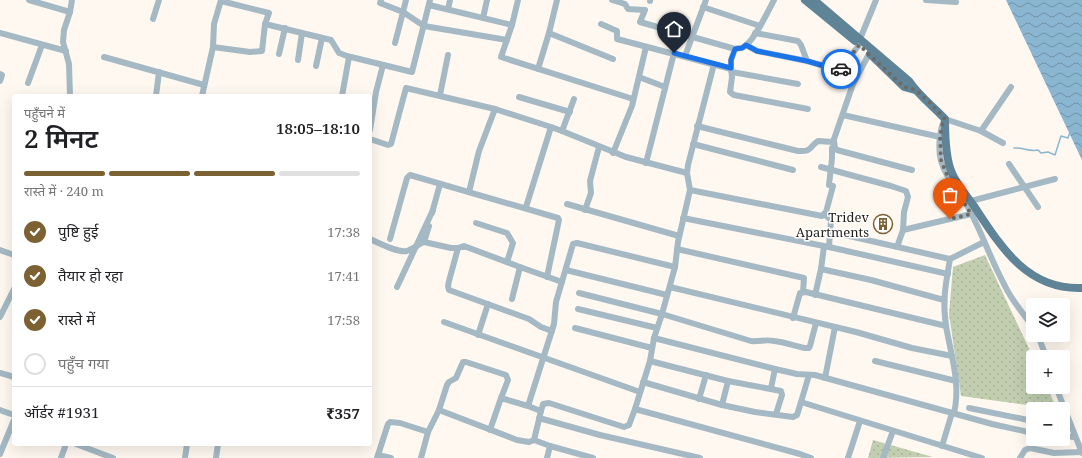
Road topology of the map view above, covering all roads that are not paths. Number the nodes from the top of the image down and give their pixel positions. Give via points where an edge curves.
1 (29, 0) edge
2 (72, 0) edge
3 (159, 0) edge
4 (221, 0) edge
5 (381, 0) edge
6 (406, 0) edge
7 (450, 0) edge
8 (487, 0) edge
9 (518, 0) edge
10 (557, 0) edge
11 (612, 0) edge
12 (706, 0) edge
13 (774, 0) edge
14 (805, 0) edge
15 (876, 0) edge
16 (926, 0) edge
17 (818, 1) edge
18 (430, 2) edge
19 (956, 2) dead end
20 (703, 7) junction
21 (448, 9) junction
22 (70, 12) junction
23 (403, 12) junction
24 (483, 18) junction
25 (153, 19) dead end
26 (266, 24) junction
27 (602, 24) dead end
28 (512, 25) junction
29 (424, 26) junction
30 (760, 26) junction
31 (285, 28) junction
32 (302, 33) junction
33 (755, 33) junction
34 (0, 34) edge
35 (549, 34) junction
36 (693, 36) junction
37 (322, 38) junction
38 (507, 40) junction
39 (860, 42) junction
40 (395, 43) dead end
41 (42, 45) junction
42 (746, 45) junction
43 (213, 46) junction
44 (646, 47) junction
45 (735, 49) junction
46 (66, 51) junction
47 (674, 53) junction
48 (279, 54) dead end
49 (869, 54) junction
50 (448, 55) dead end
51 (104, 56) dead end
52 (349, 56) junction
53 (685, 56) junction
54 (613, 58) dead end
55 (298, 60) dead end
56 (807, 61) junction
57 (714, 64) junction
58 (382, 65) junction
59 (316, 66) dead end
60 (538, 69) junction
61 (732, 70) junction
62 (159, 72) junction
63 (0, 74) edge
64 (639, 77) junction
65 (0, 81) edge
66 (28, 83) dead end
67 (798, 84) dead end
68 (204, 85) junction
69 (665, 87) junction
70 (1010, 87) dead end
71 (916, 90) junction
72 (70, 94) edge
73 (156, 94) edge
74 (202, 94) edge
75 (342, 94) edge
76 (440, 95) junction
77 (519, 97) dead end
78 (574, 99) dead end
79 (633, 99) junction
80 (495, 109) junction
81 (808, 109) dead end
82 (570, 112) junction
83 (842, 115) junction
84 (372, 117) edge
85 (945, 119) junction
86 (697, 126) junction
87 (550, 127) junction
88 (562, 131) junction
89 (981, 131) junction
90 (940, 137) junction
91 (372, 141) edge
92 (834, 141) junction
93 (1003, 143) dead end
94 (693, 144) junction
95 (599, 147) junction
96 (832, 148) dead end
97 (613, 153) junction
98 (646, 163) junction
99 (1009, 164) dead end
100 (820, 167) dead end
101 (793, 170) dead end
102 (831, 170) junction
103 (912, 170) dead end
104 (687, 173) junction
105 (1055, 179) dead end
106 (440, 184) junction
107 (1024, 187) junction
108 (690, 190) junction
109 (469, 192) junction
110 (970, 201) junction
111 (567, 204) dead end
112 (1038, 207) dead end
113 (526, 208) junction
114 (433, 210) junction
115 (585, 210) junction
116 (824, 214) junction
117 (971, 214) junction
118 (683, 218) junction
119 (476, 223) dead end
120 (902, 230) junction
121 (845, 235) dead end
122 (679, 236) junction
123 (390, 239) dead end
124 (372, 240) edge
125 (424, 242) junction
126 (984, 242) junction
127 (416, 246) junction
128 (827, 246) junction
129 (897, 247) junction
130 (458, 248) junction
131 (677, 249) junction
132 (0, 250) edge
133 (12, 254) edge
134 (950, 259) junction
135 (507, 262) junction
136 (520, 267) junction
137 (675, 267) junction
138 (821, 269) junction
139 (566, 270) junction
140 (948, 274) junction
141 (547, 277) junction
142 (562, 282) junction
143 (397, 287) dead end
144 (670, 287) junction
145 (1082, 288) edge
146 (803, 292) junction
147 (579, 293) dead end
148 (815, 294) junction
149 (667, 296) junction
150 (12, 298) edge
151 (512, 299) dead end
152 (944, 300) junction
153 (488, 304) junction
154 (578, 309) dead end
155 (662, 314) junction
156 (0, 317) edge
157 (793, 318) junction
158 (1026, 318) edge
159 (444, 322) dead end
160 (816, 323) junction
161 (946, 326) junction
162 (835, 327) junction
163 (575, 328) dead end
164 (657, 328) junction
165 (552, 331) junction
166 (478, 335) junction
167 (654, 338) junction
168 (652, 348) junction
169 (952, 356) junction
170 (544, 357) junction
171 (650, 361) junction
172 (875, 361) dead end
173 (775, 369) junction
174 (0, 373) edge
175 (706, 375) junction
176 (810, 375) junction
177 (12, 376) edge
178 (825, 378) junction
179 (728, 381) junction
180 (956, 381) junction
181 (643, 382) junction
182 (771, 388) junction
183 (640, 392) junction
184 (1059, 394) edge
185 (501, 398) junction
186 (699, 399) junction
187 (801, 402) junction
188 (722, 405) junction
189 (528, 406) junction
190 (969, 408) dead end
191 (635, 409) junction
192 (0, 410) edge
193 (439, 410) junction
194 (541, 411) junction
195 (953, 413) junction
196 (12, 414) edge
197 (776, 414) junction
198 (1002, 414) junction
199 (539, 418) junction
200 (1026, 419) edge
201 (860, 421) junction
202 (12, 425) edge
203 (999, 426) junction
204 (490, 430) junction
205 (893, 431) junction
206 (428, 432) junction
207 (1026, 432) edge
208 (1070, 437) edge
209 (1075, 437) junction
210 (534, 440) junction
211 (65, 446) edge
212 (81, 446) edge
213 (187, 446) edge
214 (218, 446) edge
215 (550, 446) junction
216 (942, 446) junction
217 (1082, 453) edge
218 (0, 454) edge
219 (1053, 455) edge
220 (378, 456) edge
221 (800, 456) edge
222 (977, 457) edge
223 (61, 458) edge
224 (113, 458) edge
225 (185, 458) edge
226 (216, 458) edge
227 (391, 458) edge
228 (421, 458) edge
229 (547, 458) edge
230 (593, 458) edge
231 (700, 458) edge
232 (811, 458) edge
233 (848, 458) edge
234 (883, 458) edge
235 (1020, 458) edge

1 - 22 street
2 - 22 street
3 - 25 street
4 - 26 street via 269,13
4 - 43 street via 214,24
5 - 23 street via 380,4
6 - 23 street
7 - 21 street
8 - 24 street
9 - 28 street
10 - 35 street
11 - 36 street via 625,4 628,9 645,10 640,22
12 - 20 street
13 - 30 street
14 - 39 main road
15 - 39 street
16 - 19 street
17 - 39 main road
18 - 21 street
18 - 29 street
20 - 30 street
20 - 36 street
21 - 24 street
22 - 46 street via 64,30 63,42
23 - 29 street
23 - 40 street
24 - 28 street
26 - 31 street
26 - 43 street via 262,51 250,52
27 - 44 street via 618,31 617,39
28 - 38 street
29 - 38 street
29 - 58 street via 412,72
30 - 33 street
31 - 32 street
31 - 48 street
32 - 37 street
32 - 55 street
33 - 42 street
33 - 56 street via 798,41
34 - 41 street
35 - 54 street
35 - 60 street
36 - 45 street
36 - 53 street
37 - 52 street via 331,40 339,53
37 - 59 street
38 - 60 street via 501,57
39 - 49 main road
39 - 56 street via 840,70
39 - 71 main road via 909,81
41 - 46 street
41 - 66 street
42 - 45 street
42 - 56 street via 757,51
43 - 68 street
44 - 47 street
44 - 64 street
45 - 61 street via 731,60
46 - 72 street
47 - 53 street
47 - 69 street
49 - 71 main road via 904,87
49 - 83 street via 853,84
50 - 76 street
51 - 62 street
52 - 58 street
52 - 75 street
53 - 57 street
57 - 61 street
57 - 86 street
58 - 84 street
60 - 79 street
61 - 67 street
61 - 81 street via 729,90 731,94
62 - 68 street
62 - 73 street
63 - 65 street
64 - 69 street
64 - 79 street
68 - 74 street
69 - 98 street
70 - 89 street
71 - 85 main road
76 - 80 street
76 - 91 street via 406,88 391,144
77 - 82 street
78 - 82 street
79 - 97 street
80 - 87 street
80 - 109 street
82 - 88 street
83 - 90 street
83 - 92 street
85 - 89 street
85 - 90 street
85 - 110 main road via 945,139 952,173
86 - 92 street via 806,152 818,141
86 - 94 street
87 - 88 street
87 - 113 street
88 - 95 street
89 - 93 street
90 - 117 street via 941,160 946,173
92 - 103 street via 837,150
94 - 101 street
94 - 104 street
95 - 97 street
95 - 115 street via 590,181 591,193
96 - 102 street
97 - 98 street
98 - 104 street
99 - 107 street
100 - 102 street
102 - 116 street via 831,185
102 - 120 street via 906,191 908,197
104 - 108 street
105 - 107 street
106 - 109 street
106 - 114 street
106 - 123 street via 410,175 407,178
107 - 110 street
107 - 112 street
108 - 116 street via 822,216
108 - 118 street
109 - 113 street
110 - 145 main road via 1019,266 1048,282 1069,288
111 - 115 street
113 - 141 street via 559,220
114 - 125 street
114 - 127 street
115 - 122 street
116 - 128 street via 831,220
117 - 120 street
117 - 126 street
118 - 122 street
118 - 128 street
119 - 135 street via 507,233 513,243
120 - 129 street
121 - 129 street
122 - 131 street
124 - 127 street via 402,251
125 - 127 street
125 - 130 street
126 - 134 street
126 - 158 street via 1011,298
127 - 143 street
128 - 138 street
128 - 140 street
129 - 134 street
130 - 135 street via 464,246
130 - 153 street via 449,290
131 - 137 street
131 - 146 street via 804,278
132 - 133 street
134 - 140 street
135 - 136 street
136 - 141 street
136 - 151 street
137 - 139 street via 575,243
137 - 144 street
138 - 148 street
138 - 152 street
139 - 142 street
139 - 149 street
140 - 152 street
141 - 142 street
142 - 165 street
144 - 149 street
144 - 157 street
146 - 148 street
146 - 157 street via 799,296
147 - 155 street
148 - 161 street
149 - 155 street
150 - 156 street
152 - 161 street
153 - 165 street via 529,319 540,327
153 - 166 street
154 - 164 street
155 - 160 street via 752,341 768,340 805,348 810,346
155 - 164 street
157 - 160 street
159 - 166 street
160 - 162 street
161 - 169 street
162 - 169 street
162 - 178 street
163 - 168 street
164 - 167 street
165 - 170 street
166 - 170 street
167 - 168 street
167 - 173 street
168 - 171 street
169 - 180 street
170 - 183 street
170 - 189 street
171 - 175 street
171 - 181 street
172 - 180 street
173 - 176 street
173 - 182 street
174 - 177 street
175 - 179 street
175 - 186 street
176 - 178 street
176 - 187 street
178 - 195 street
179 - 182 street
179 - 188 street
180 - 195 street via 957,396
181 - 183 street
181 - 186 street
182 - 197 street via 782,392
183 - 191 street
184 - 209 street
185 - 189 street
185 - 193 street via 508,380 506,375 463,362 456,378 447,385
185 - 204 street
186 - 188 street
187 - 197 street via 796,416
187 - 201 street
188 - 197 street
189 - 194 street
190 - 198 street
191 - 194 street via 629,425 624,427 549,403 543,404
191 - 221 street
192 - 196 street
193 - 204 street
193 - 206 street
194 - 199 street
195 - 203 street
195 - 216 street
198 - 200 street
198 - 203 street
199 - 210 street
199 - 231 street
201 - 205 street
201 - 233 street
202 - 218 street
203 - 207 street
204 - 210 street via 517,440
205 - 216 street
205 - 234 street
206 - 220 street via 390,422
206 - 228 street
208 - 209 street
209 - 217 street
210 - 215 street
211 - 223 street
212 - 224 street
213 - 225 street
214 - 226 street
215 - 229 street
215 - 230 street
216 - 222 street
217 - 219 street
219 - 235 street via 1028,448
220 - 227 street
221 - 232 street

